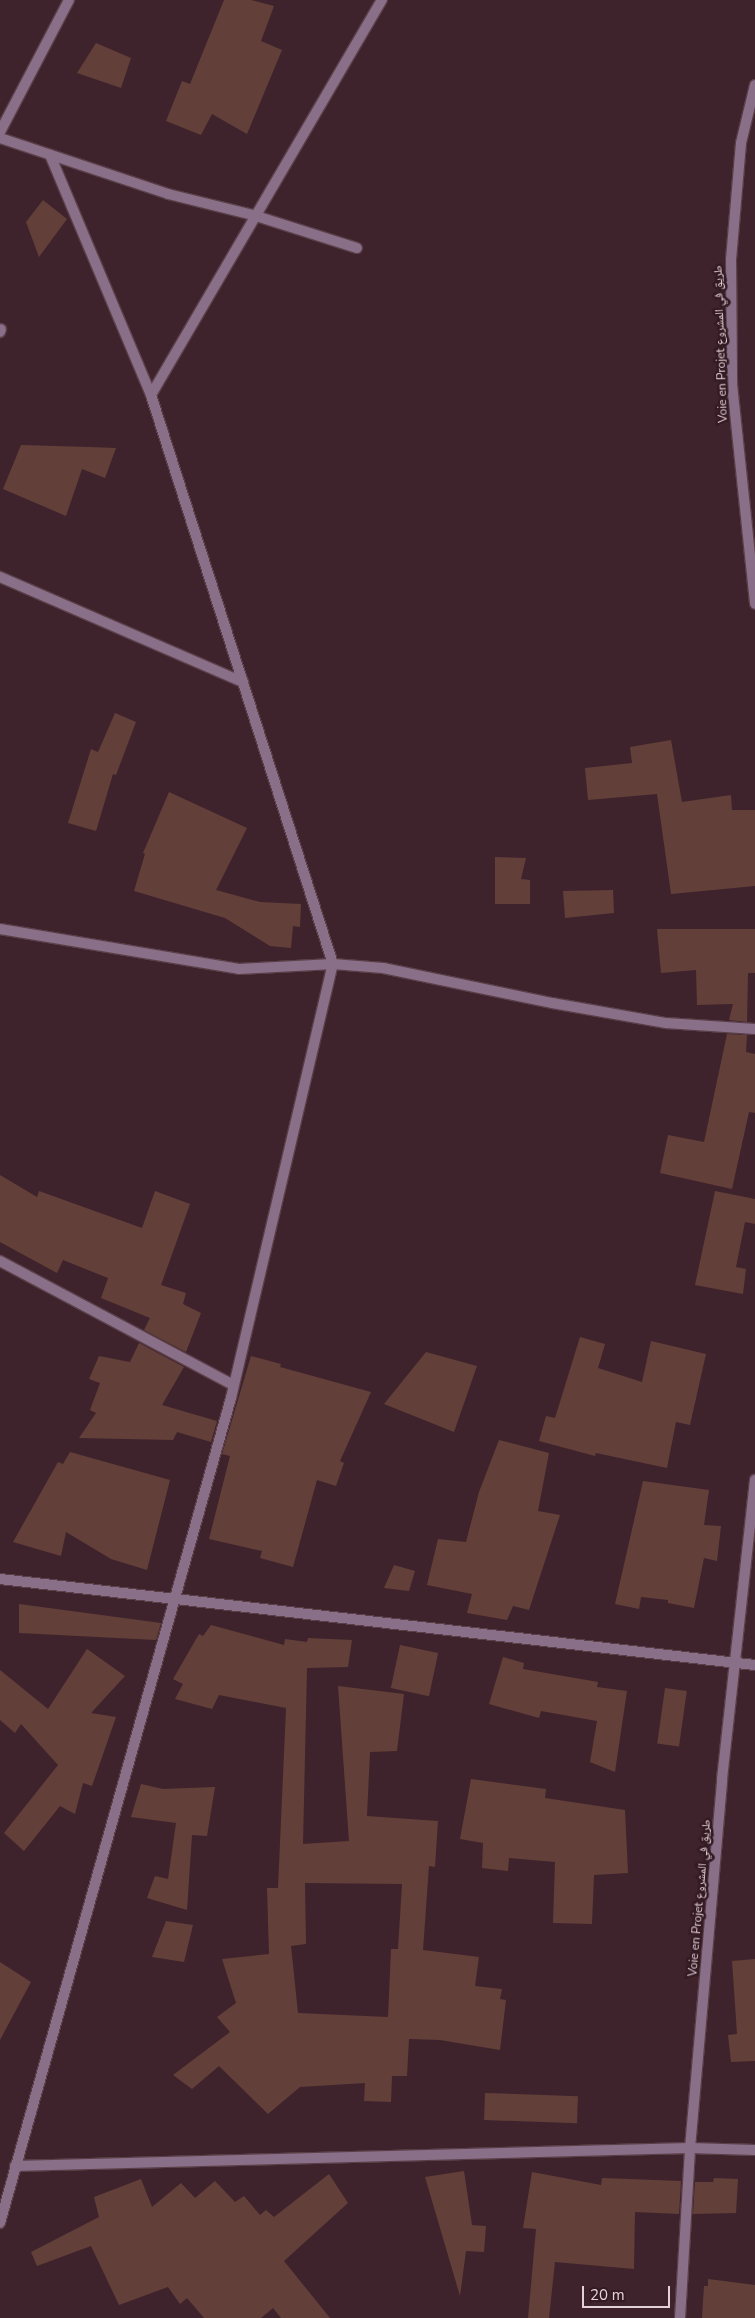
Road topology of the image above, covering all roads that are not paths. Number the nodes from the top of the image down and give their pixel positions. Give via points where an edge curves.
1 (69, 0) edge
2 (382, 0) edge
3 (755, 85) edge
4 (0, 132) edge
5 (0, 138) edge
6 (50, 155) junction
7 (254, 216) junction
8 (357, 248) dead end
9 (151, 396) junction
10 (0, 578) edge
11 (755, 604) edge
12 (243, 682) junction
13 (0, 929) edge
14 (333, 964) junction
15 (755, 1029) edge
16 (0, 1261) edge
17 (234, 1385) junction
18 (755, 1480) edge
19 (0, 1579) edge
20 (176, 1598) junction
21 (733, 1663) junction
22 (755, 1666) edge
23 (690, 2148) junction
24 (755, 2150) edge
25 (15, 2166) junction
26 (0, 2223) edge
27 (680, 2318) edge

1 - 4 street
2 - 7 street
3 - 11 street, Voie en Projet طريق في المشروع via 741,143 731,259 732,384
5 - 6 street
6 - 7 street via 168,194
6 - 9 street
7 - 8 street
7 - 9 street
9 - 12 street
10 - 12 street
12 - 14 street
13 - 14 street via 239,969
14 - 15 street via 383,968 666,1023
14 - 17 street
16 - 17 street
17 - 20 street
18 - 21 street, Voie en Projet طريق في المشروع
19 - 20 street
20 - 21 street
20 - 25 street
21 - 22 street
21 - 23 street, Voie en Projet طريق في المشروع
23 - 24 street
23 - 25 street
23 - 27 street, Voie en Projet طريق في المشروع
25 - 26 street

